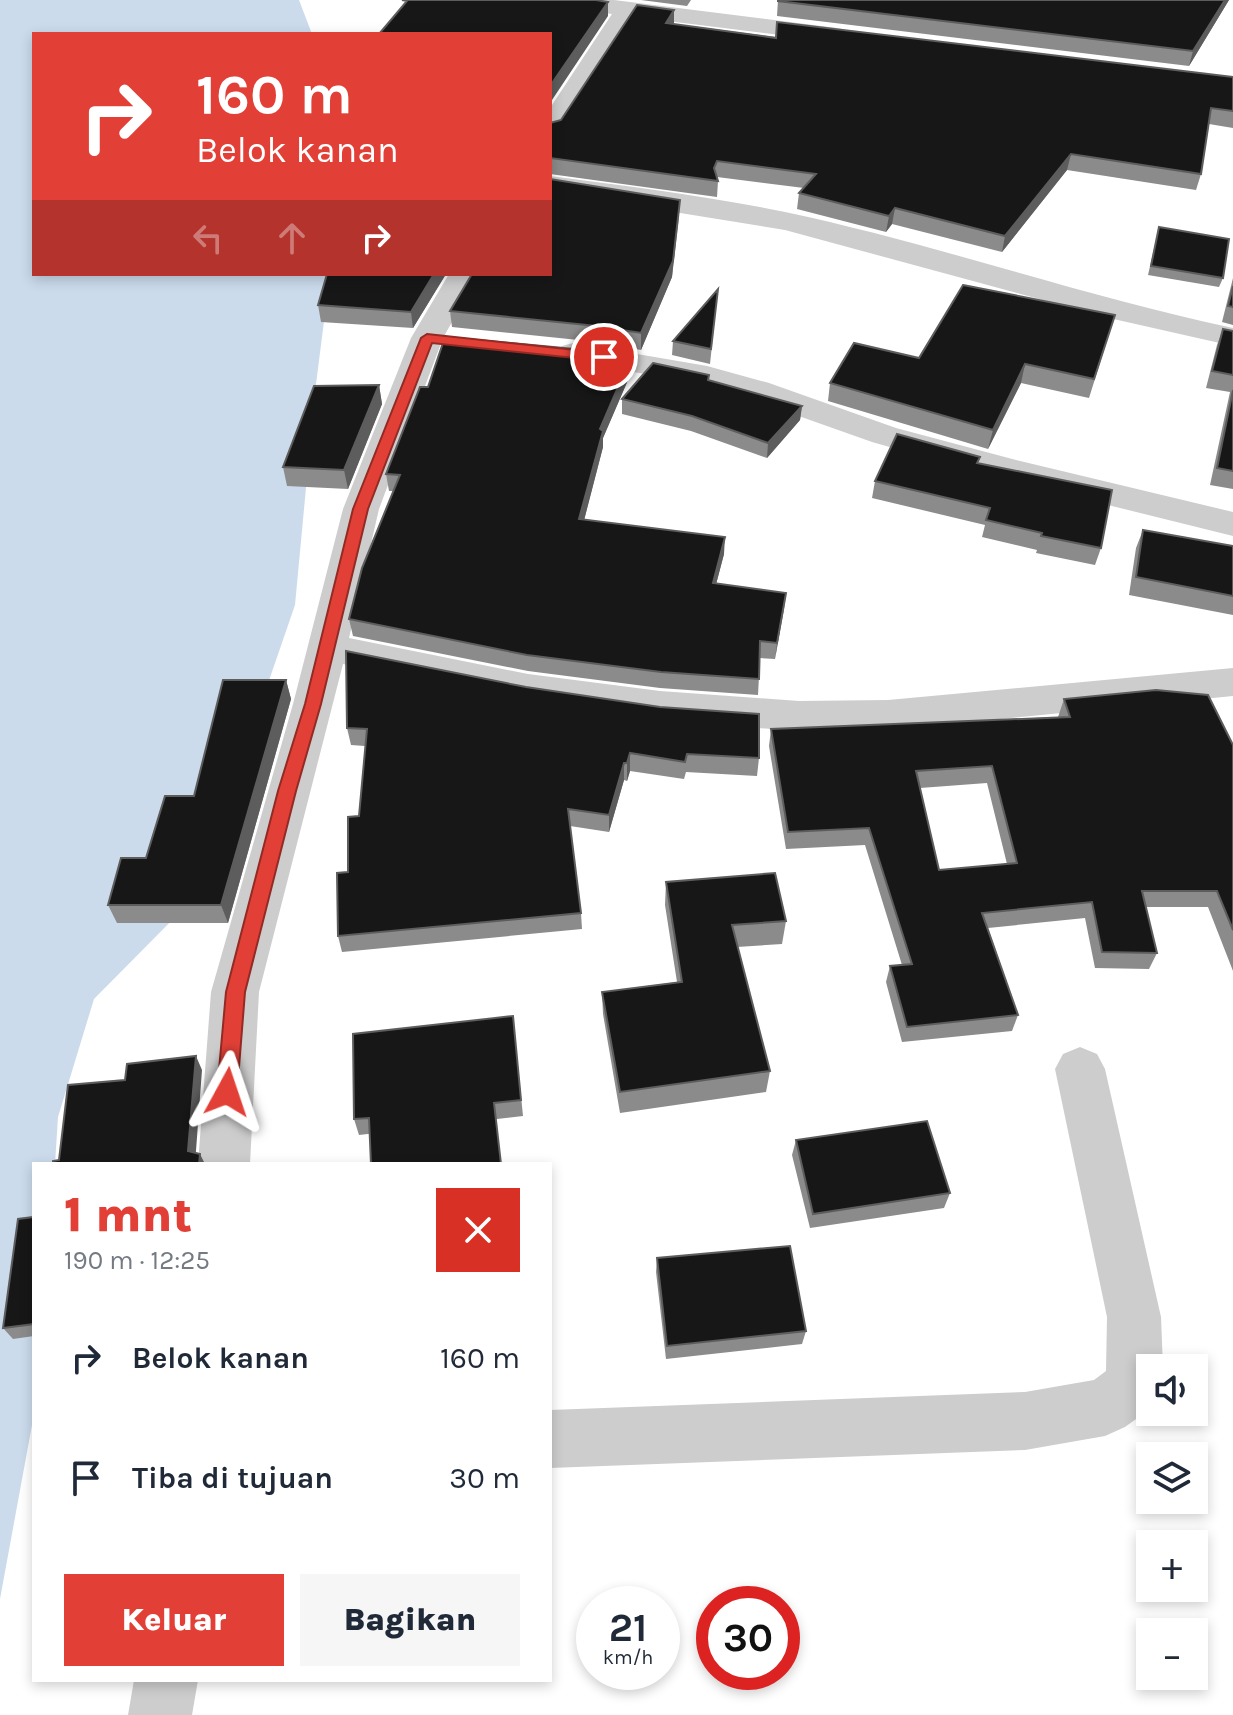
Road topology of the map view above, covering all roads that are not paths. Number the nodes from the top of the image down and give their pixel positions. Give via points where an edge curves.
1 (557, 0) edge
2 (627, 10) junction
3 (860, 38) edge
4 (561, 111) edge
5 (552, 184) edge
6 (463, 276) edge
7 (1233, 337) edge
8 (541, 349) edge
9 (1233, 524) edge
10 (327, 647) junction
11 (1233, 682) edge
12 (1080, 1069) dead end
13 (224, 1162) edge
14 (552, 1439) edge
15 (166, 1682) edge
16 (160, 1715) edge

1 - 2 street
2 - 3 street
2 - 4 street
5 - 7 street via 785,221 1147,321
6 - 10 street via 441,339 361,509
8 - 9 street via 696,373 884,435
10 - 11 street via 528,688 660,706 799,716 888,715
10 - 13 street via 235,992
12 - 14 street via 1134,1317 1132,1387 1105,1407 1025,1421
15 - 16 street

